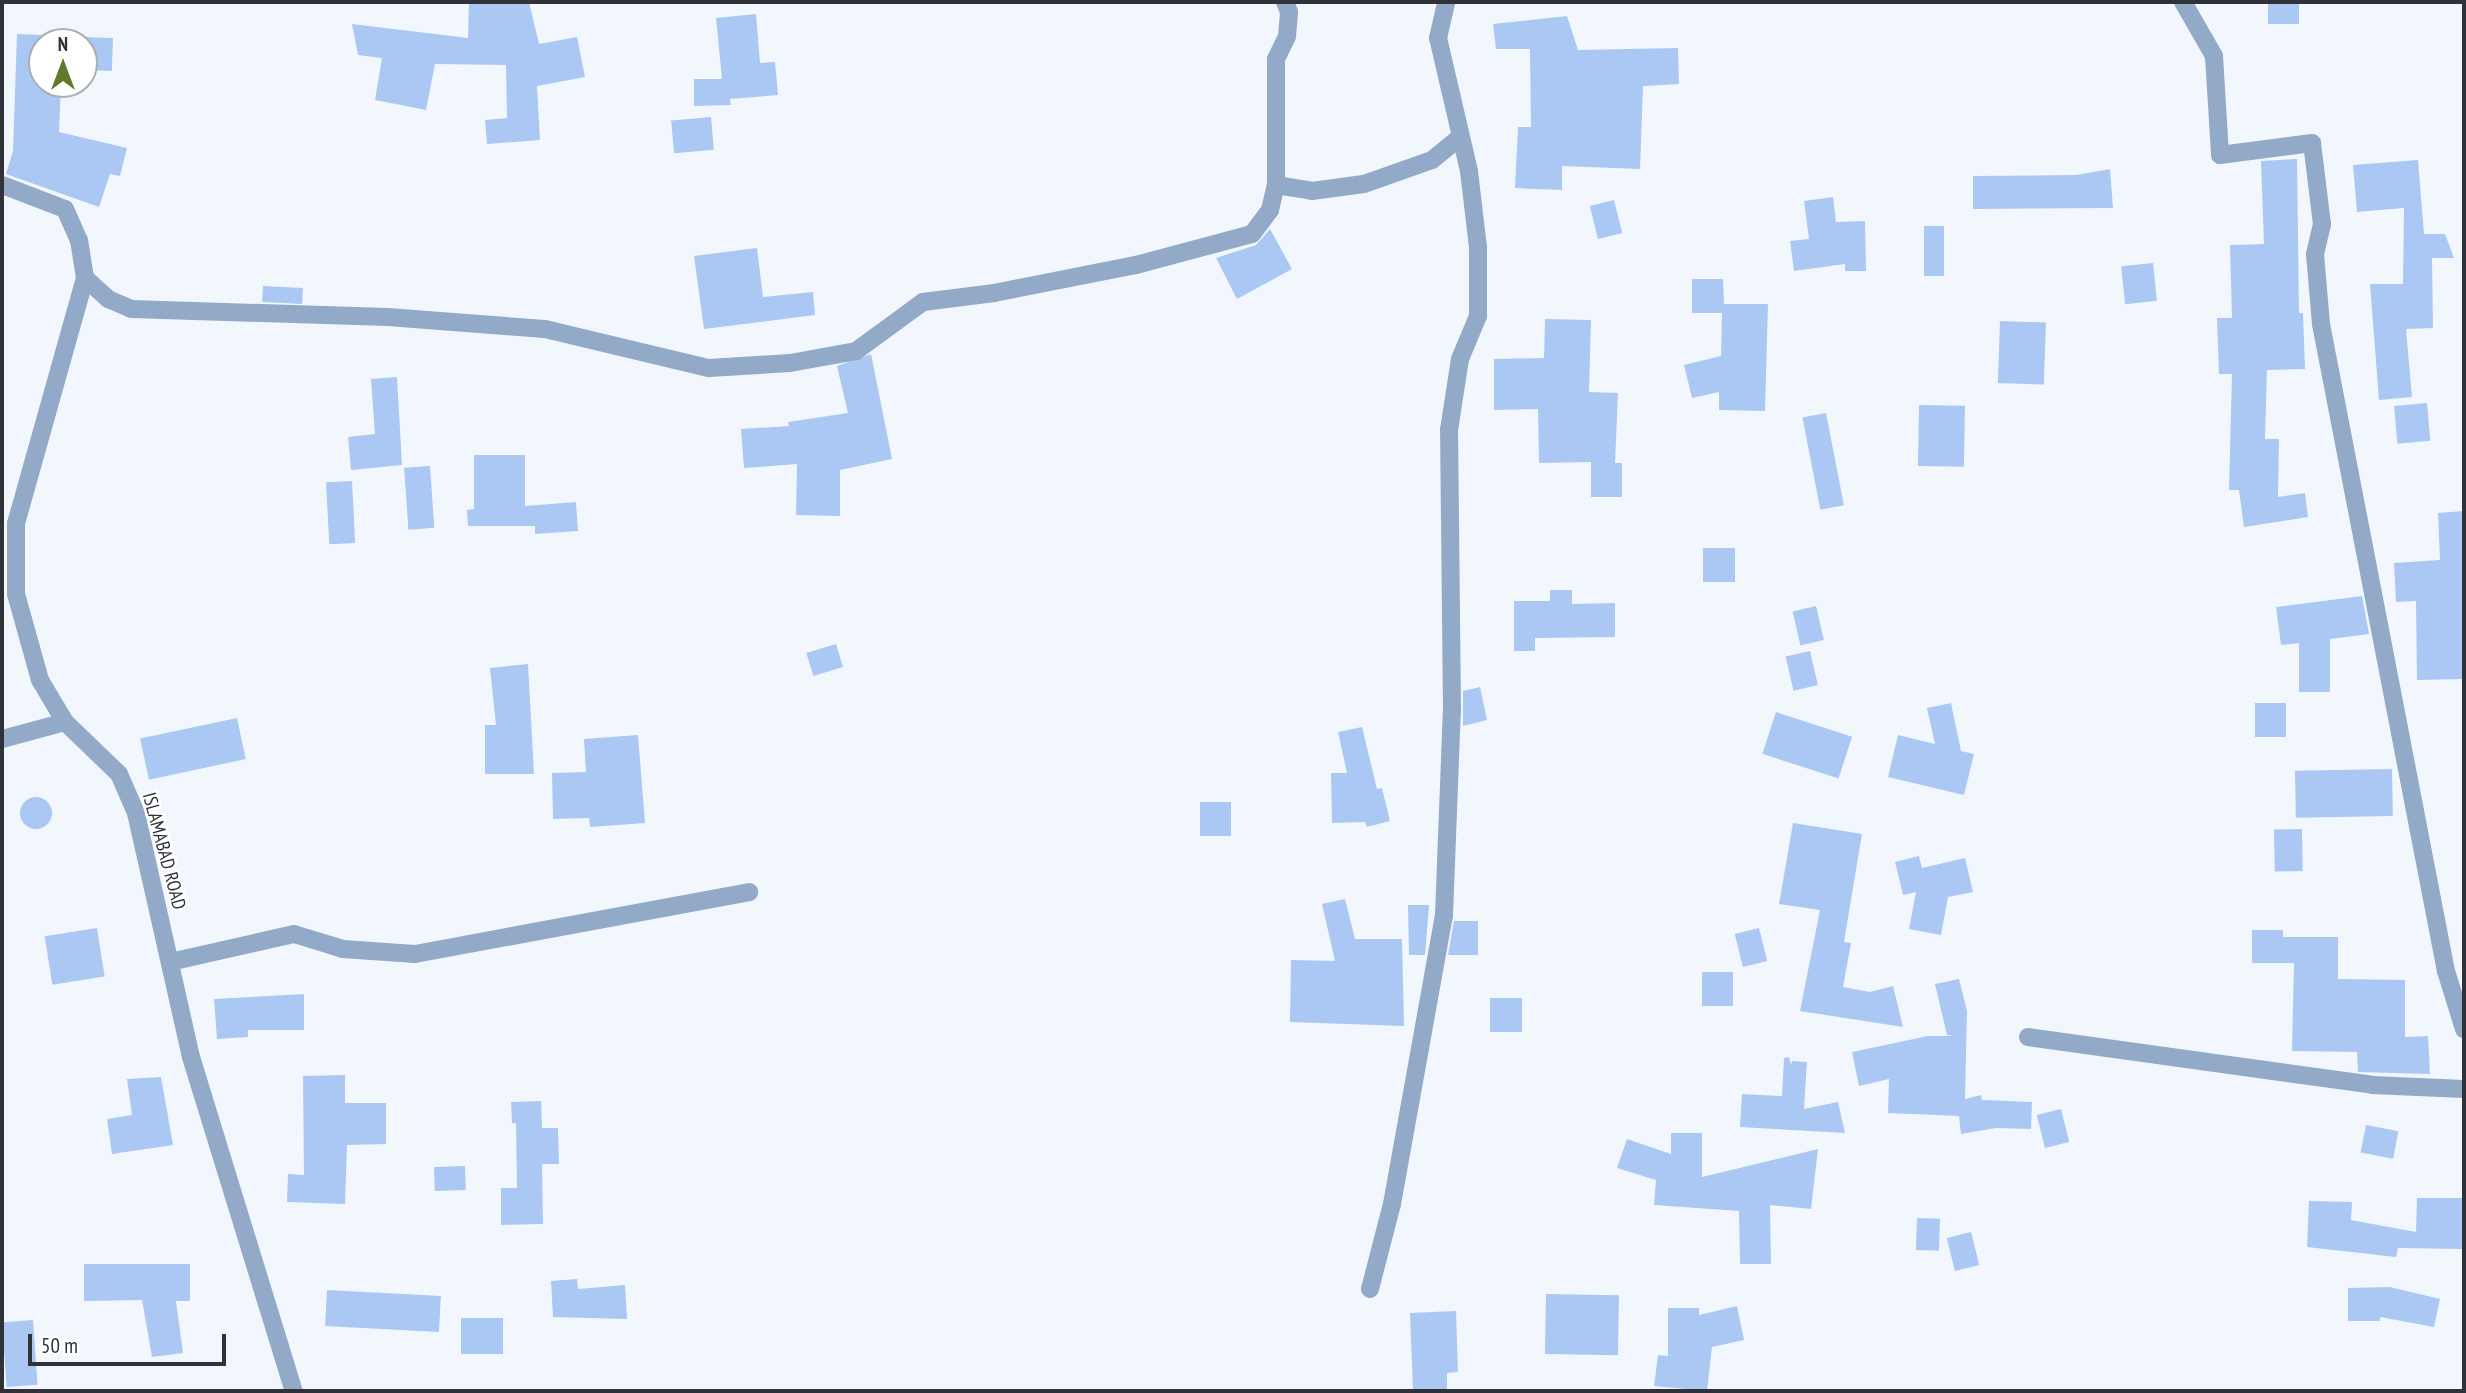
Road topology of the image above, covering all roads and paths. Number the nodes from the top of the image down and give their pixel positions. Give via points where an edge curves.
1 (1285, 2) edge
2 (1446, 2) edge
3 (2183, 2) edge
4 (1460, 137) junction
5 (2, 185) edge
6 (1276, 185) junction
7 (85, 278) junction
8 (65, 722) junction
9 (2, 739) edge
10 (749, 892) dead end
11 (170, 962) junction
12 (2464, 1029) edge
13 (2028, 1037) dead end
14 (2464, 1089) edge
15 (1370, 1289) dead end
16 (294, 1391) edge

1 - 6 street via 1287,36 1276,58
2 - 4 street via 1438,38
3 - 12 street via 2214,56 2220,155 2312,143 2322,225 2315,254 2321,324 2446,971
4 - 6 street via 1432,160 1364,184 1312,191
4 - 15 street via 1478,247 1478,316 1460,359 1449,430 1452,711 1444,915 1392,1204
5 - 7 street, ISLAMABAD ROAD via 65,209 79,240
6 - 7 street via 1270,210 1252,234 1136,265 923,302 856,351 790,363 709,368 545,329 388,317 131,309 108,299
7 - 8 street, ISLAMABAD ROAD via 16,524 16,594 40,680
8 - 9 street
8 - 11 street, ISLAMABAD ROAD via 119,774 136,813
10 - 11 street via 415,954 343,949 294,934
11 - 16 street, ISLAMABAD ROAD via 195,1070
13 - 14 street via 2372,1085

